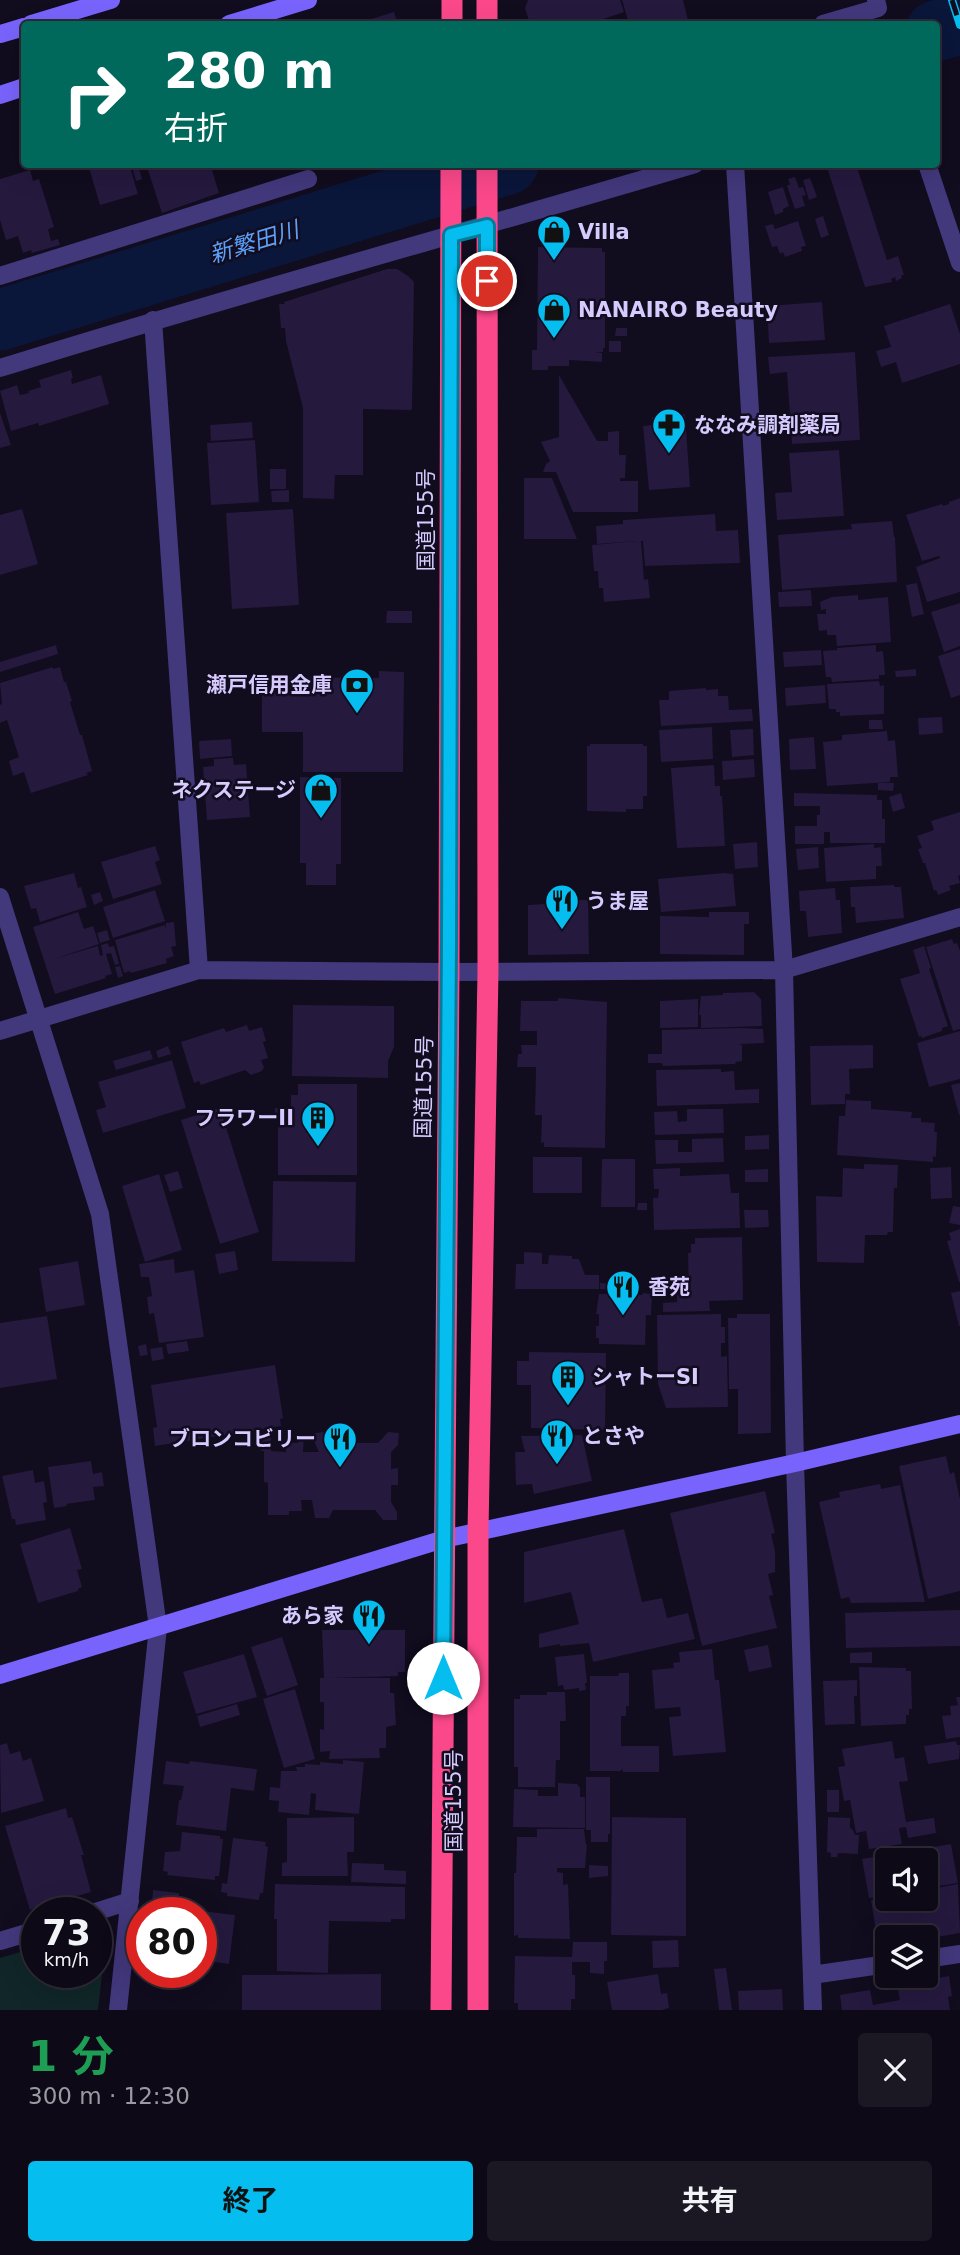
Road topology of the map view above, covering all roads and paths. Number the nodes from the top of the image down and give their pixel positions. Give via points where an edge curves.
1 (111, 0) edge
2 (308, 0) edge
3 (452, 0) edge
4 (487, 0) edge
5 (879, 11) edge
6 (42, 21) edge
7 (239, 21) edge
8 (452, 21) edge
9 (487, 21) edge
10 (836, 21) edge
11 (21, 28) edge
12 (0, 34) edge
13 (21, 88) edge
14 (0, 95) edge
15 (451, 168) edge
16 (487, 168) edge
17 (682, 168) edge
18 (734, 168) edge
19 (928, 168) edge
20 (308, 179) dead end
21 (487, 226) junction
22 (451, 235) junction
23 (960, 263) edge
24 (0, 276) edge
25 (153, 320) junction
26 (0, 369) edge
27 (0, 897) edge
28 (960, 917) edge
29 (198, 970) junction
30 (784, 970) junction
31 (449, 972) junction
32 (488, 972) junction
33 (38, 1019) junction
34 (0, 1031) edge
35 (960, 1424) edge
36 (795, 1463) junction
37 (478, 1532) junction
38 (444, 1539) junction
39 (158, 1627) junction
40 (0, 1675) edge
41 (130, 1897) edge
42 (21, 1935) edge
43 (126, 1937) edge
44 (0, 1941) edge
45 (960, 1954) edge
46 (938, 1957) edge
47 (875, 1966) edge
48 (812, 1975) junction
49 (118, 2010) edge
50 (442, 2010) edge
51 (478, 2010) edge
52 (813, 2010) edge

1 - 6 street
2 - 7 street
3 - 8 highway
4 - 9 highway
5 - 10 street
11 - 12 street
13 - 14 street
15 - 22 highway, 国道155号
16 - 21 highway, 国道155号
17 - 21 street
18 - 30 street
19 - 23 street
20 - 24 street
21 - 22 street
21 - 32 highway, 国道155号
22 - 25 street
22 - 31 highway, 国道155号
25 - 26 street
25 - 29 street
27 - 33 street
28 - 30 street
29 - 31 street
29 - 33 street
30 - 32 street
30 - 36 street
31 - 32 street
31 - 38 highway, 国道155号
32 - 37 highway, 国道155号
33 - 34 street
33 - 39 street via 100,1213
35 - 36 street
36 - 37 street
36 - 48 street
37 - 38 street
37 - 51 highway, 国道155号
38 - 39 street
38 - 50 highway, 国道155号
39 - 40 street
39 - 41 street
42 - 44 street
43 - 49 street
45 - 46 street
47 - 48 street
48 - 52 street

